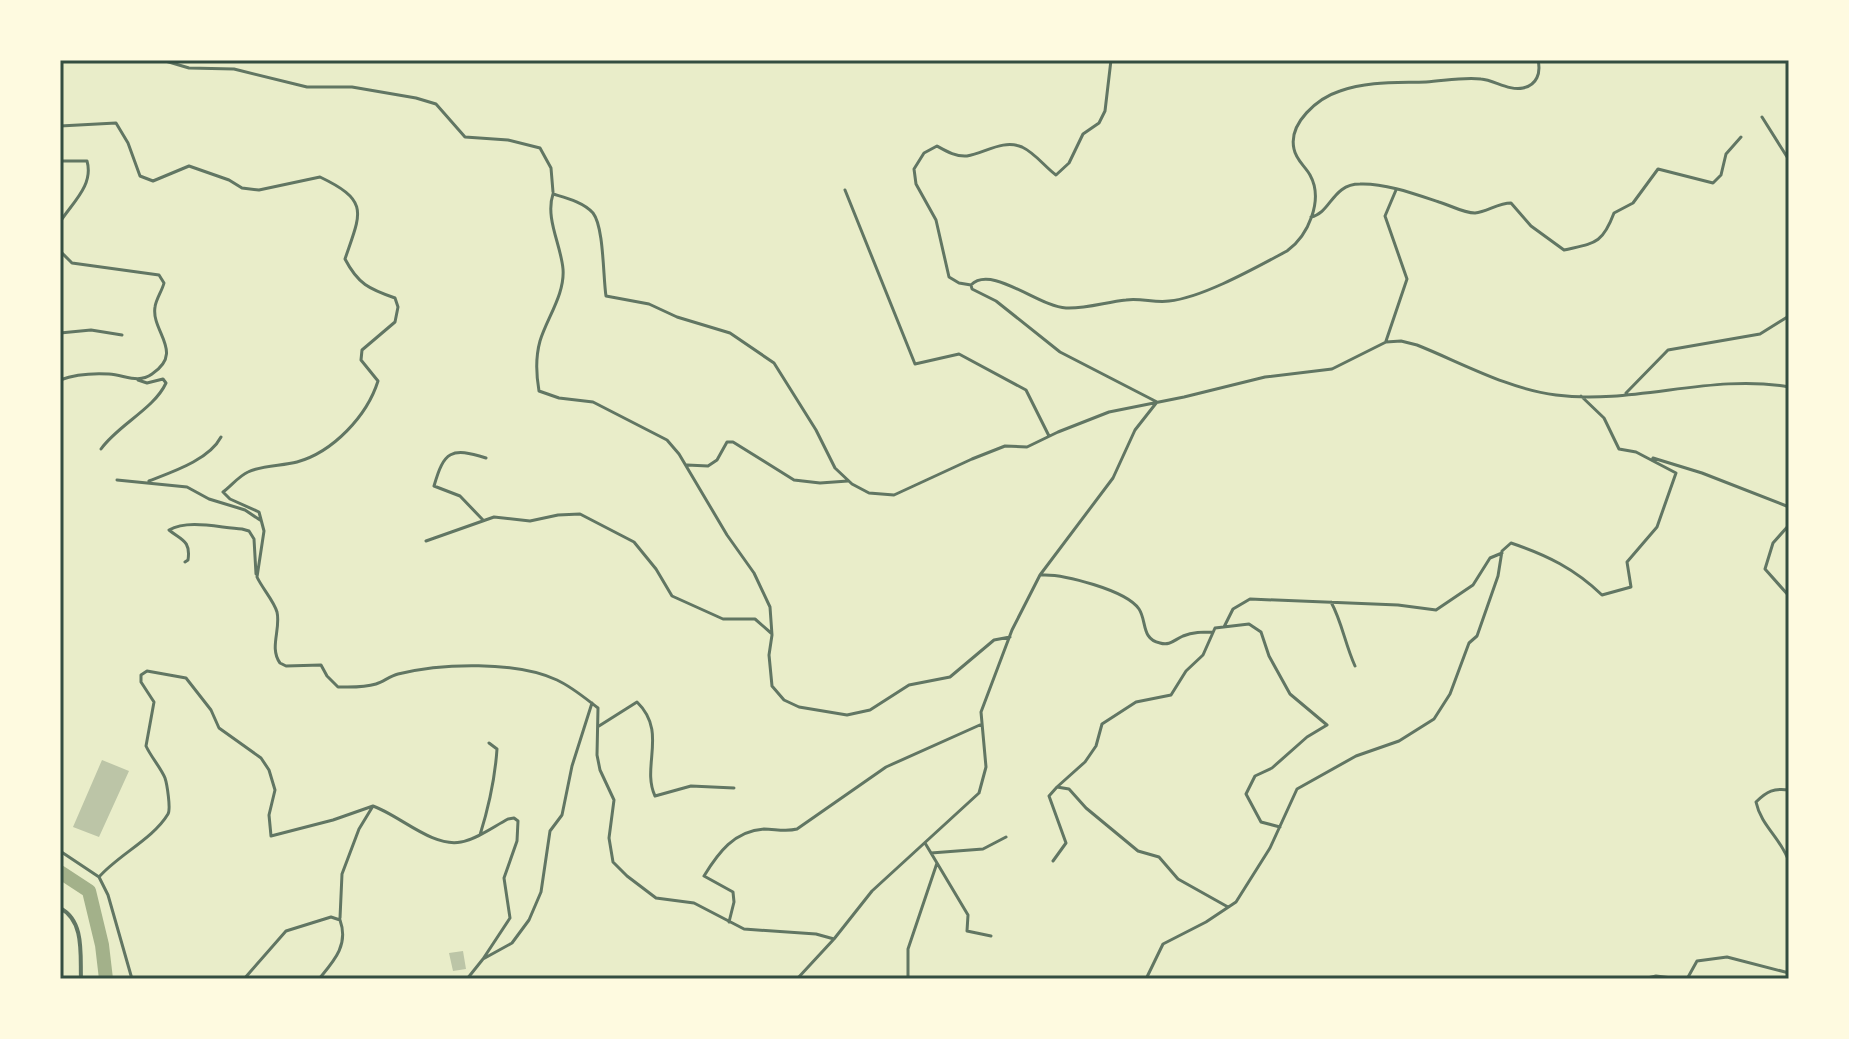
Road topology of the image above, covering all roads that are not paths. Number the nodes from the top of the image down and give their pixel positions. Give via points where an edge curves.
1 (162, 60) edge
2 (1111, 60) edge
3 (1538, 60) edge
4 (1762, 117) dead end
5 (60, 126) edge
6 (1741, 137) dead end
7 (1789, 160) edge
8 (60, 161) edge
9 (1789, 180) edge
10 (845, 190) dead end
11 (1396, 190) junction
12 (553, 194) junction
13 (1789, 201) edge
14 (1311, 217) junction
15 (60, 222) edge
16 (60, 251) edge
17 (971, 285) junction
18 (1789, 316) edge
19 (60, 333) edge
20 (122, 335) dead end
21 (1386, 342) junction
22 (60, 380) edge
23 (138, 380) junction
24 (1789, 387) edge
25 (1625, 394) junction
26 (1581, 396) junction
27 (1157, 402) junction
28 (1049, 436) junction
29 (221, 437) dead end
30 (101, 449) dead end
31 (1643, 455) junction
32 (486, 458) dead end
33 (686, 464) junction
34 (117, 480) dead end
35 (848, 481) junction
36 (146, 482) junction
37 (1789, 507) edge
38 (260, 520) junction
39 (483, 521) junction
40 (1789, 525) edge
41 (426, 541) dead end
42 (1502, 553) junction
43 (185, 562) dead end
44 (1040, 575) junction
45 (257, 577) junction
46 (1789, 596) edge
47 (1331, 602) junction
48 (1224, 627) junction
49 (1213, 632) junction
50 (772, 635) junction
51 (1010, 637) junction
52 (1355, 666) dead end
53 (592, 703) junction
54 (982, 724) junction
55 (599, 726) junction
56 (489, 743) dead end
57 (1057, 787) junction
58 (734, 788) dead end
59 (1789, 790) edge
60 (373, 806) junction
61 (1280, 827) junction
62 (480, 835) junction
63 (1006, 837) dead end
64 (925, 843) junction
65 (60, 851) edge
66 (931, 853) junction
67 (1053, 861) dead end
68 (1789, 862) edge
69 (937, 863) junction
70 (99, 877) junction
71 (1228, 907) junction
72 (60, 908) edge
73 (340, 920) junction
74 (729, 922) junction
75 (991, 936) dead end
76 (834, 939) junction
77 (483, 959) junction
78 (1789, 973) edge
79 (81, 979) edge
80 (132, 979) edge
81 (244, 979) edge
82 (319, 979) edge
83 (467, 979) edge
84 (797, 979) edge
85 (908, 979) edge
86 (1146, 979) edge
87 (1643, 979) edge
88 (1680, 979) edge
89 (1687, 979) edge

1 - 12 street via 436,104 465,137 540,148 551,168
2 - 17 street via 1105,111 1056,175 1021,146 1007,145 967,156 937,146 924,153 914,169 942,238 949,277
3 - 14 street via 1538,77 1524,88 1460,78 1369,84 1335,92 1302,119 1293,143 1316,190
4 - 7 street
5 - 38 street via 116,123 140,176 153,181 189,166 259,190 320,177 351,193 358,206 345,259 368,289 395,298 398,307 395,322 362,350 361,360 378,381 375,391 357,421 323,449 294,463 248,472 223,492 259,512
6 - 11 street via 1713,183 1658,169 1633,203 1614,213 1606,233 1594,243 1564,250 1511,203 1475,213
8 - 15 street via 87,161 90,172
9 - 13 street
10 - 28 street via 915,364 959,354 1026,390
11 - 14 street via 1348,186
11 - 21 street via 1385,216 1407,279
12 - 33 street via 563,271 540,341 535,367 539,391 593,402 624,417 667,440
12 - 35 street via 594,214 606,296 649,304 730,333 774,363 835,468
14 - 17 street via 1303,237 1287,251 1172,301 1063,308 987,277
16 - 23 street via 72,263 159,275 164,283 155,306 166,358 153,374
17 - 27 street via 1060,352
18 - 25 street via 1760,334 1668,350
19 - 20 street
21 - 26 street via 1417,345 1528,389
21 - 27 street via 1332,369 1265,377
22 - 23 street via 111,374
23 - 30 street via 166,383
24 - 25 street via 1741,383
25 - 26 street
26 - 31 street via 1604,418 1619,449
27 - 28 street via 1109,412
27 - 44 street via 1135,430 1113,478
28 - 35 street via 1027,447 1005,446 894,495 869,493
29 - 36 street via 209,452
31 - 37 street
31 - 42 street via 1676,473 1657,527 1627,562 1631,587 1602,595 1547,555 1511,543
32 - 39 street via 466,451 447,455 434,486 460,496
33 - 35 street via 708,466 727,442 733,442 794,480
33 - 50 street via 754,573 770,607
34 - 36 street
36 - 38 street via 187,487
38 - 45 street via 264,531
39 - 41 street
39 - 50 street via 580,514 634,542 672,596 723,619 755,619
40 - 46 street via 1773,543 1765,569
42 - 47 street via 1490,558 1473,585 1436,610
42 - 61 street via 1477,636 1434,719 1297,789
43 - 45 street via 188,545 171,528 182,524 242,529 254,539
44 - 49 street via 1058,574 1123,598 1139,609 1145,632 1156,643
44 - 51 street
45 - 53 street via 276,609 274,650 280,663 321,665 338,687 377,684 397,674 500,665 556,680
47 - 48 street via 1250,599 1233,609
47 - 52 street
48 - 49 street
48 - 61 street via 1249,624 1261,632 1290,694 1327,725 1255,776 1246,794 1261,822
49 - 57 street via 1203,655 1171,695 1136,702 1102,724 1085,762
50 - 51 street via 772,686 784,700 847,715 870,710 909,685 950,677 994,640
51 - 54 street via 988,689
53 - 55 street via 598,708
53 - 77 street via 562,815 550,831 541,892 512,943
54 - 64 street via 986,767 979,793
54 - 74 street via 886,767 797,829 757,830 730,841 704,876 733,892
55 - 58 street via 637,702 643,708 655,741 650,784 655,796 691,786
55 - 74 street via 600,770 614,800 609,838 613,862 656,898 694,903
56 - 62 street via 497,749
57 - 67 street via 1049,796 1066,843
57 - 71 street via 1069,789 1138,851 1159,857 1178,879
59 - 68 street via 1766,792 1756,802 1759,817
60 - 62 street via 431,838 458,843
60 - 70 street via 271,836 275,790 261,758 219,728 186,678 147,671 141,682 154,702 146,746 165,779 169,813
60 - 73 street via 342,874
61 - 71 street
62 - 77 street via 508,819 518,821 504,878 510,918
63 - 66 street via 983,849
64 - 66 street
64 - 76 street via 872,891
65 - 70 street
66 - 69 street
69 - 75 street via 968,915 967,931
69 - 85 street via 908,949
70 - 80 street
71 - 86 street via 1163,944
72 - 79 street via 78,930
73 - 81 street via 331,917 286,931
73 - 82 street via 344,931 339,955
74 - 76 street via 744,929
76 - 84 street
77 - 83 street
78 - 89 street via 1727,957 1697,961
87 - 88 street

